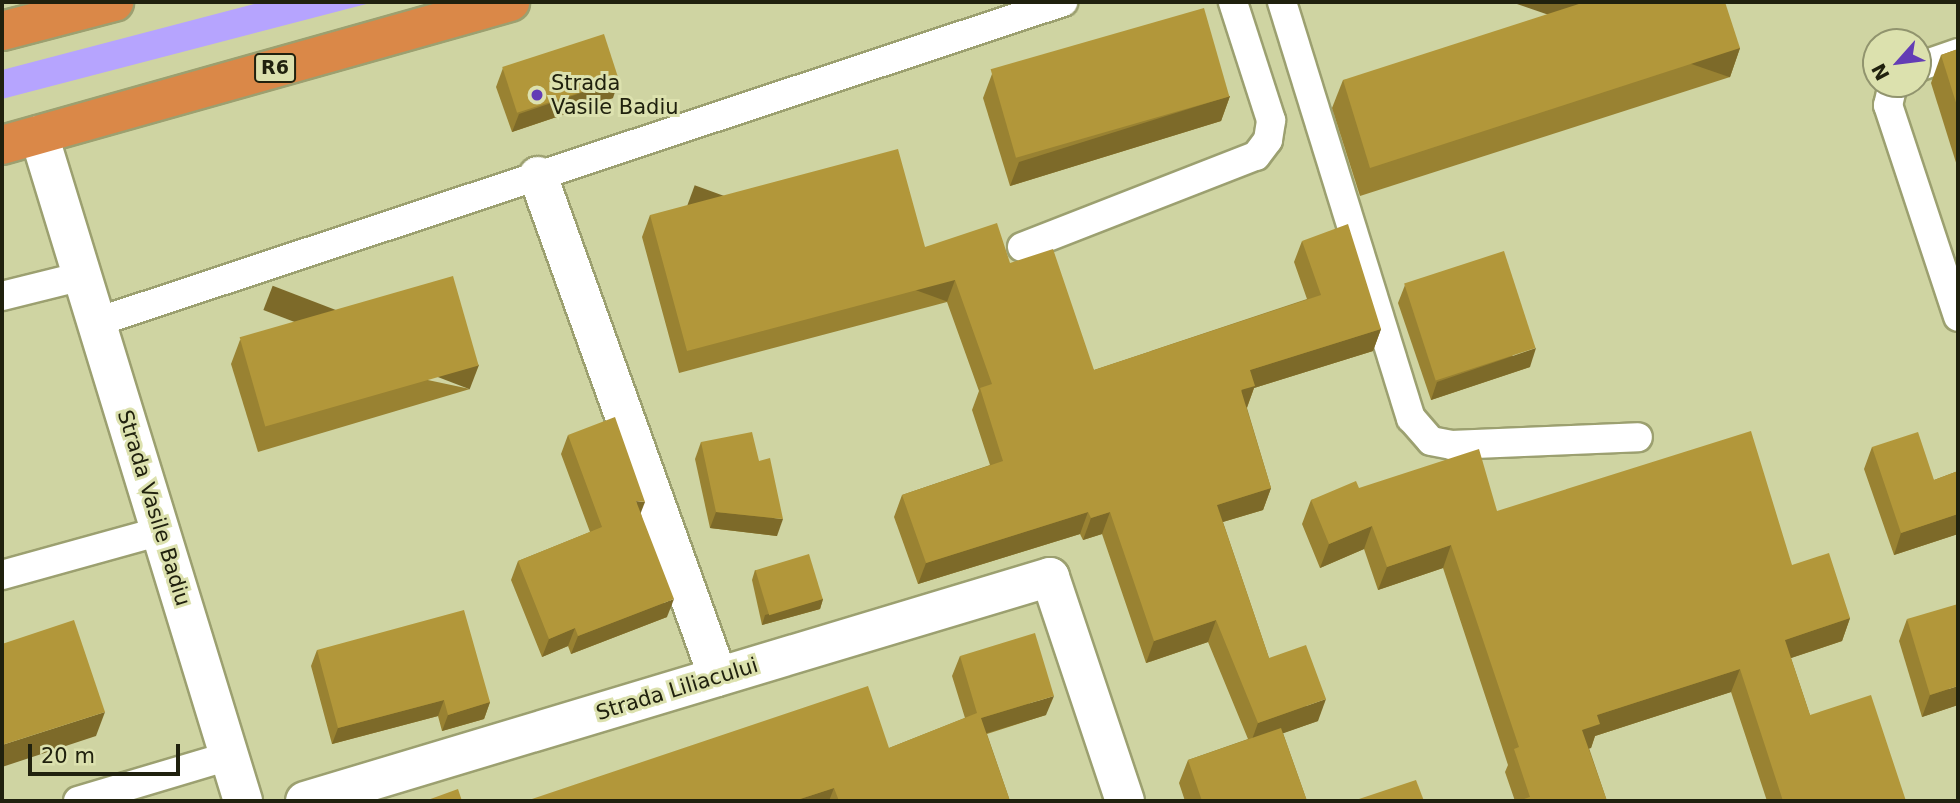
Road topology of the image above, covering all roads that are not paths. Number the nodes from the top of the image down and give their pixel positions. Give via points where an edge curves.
1 (114, 2) edge
2 (510, 2) edge
3 (1063, 2) edge
4 (1233, 2) edge
5 (1282, 2) edge
6 (2, 31) edge
7 (1958, 53) edge
8 (1932, 62) edge
9 (1890, 98) edge
10 (39, 135) junction
11 (2, 145) edge
12 (538, 176) junction
13 (1022, 247) dead end
14 (83, 276) junction
15 (2, 296) edge
16 (1958, 317) edge
17 (97, 322) junction
18 (1638, 437) dead end
19 (161, 531) junction
20 (2, 575) edge
21 (718, 677) junction
22 (229, 756) junction
23 (78, 801) edge
24 (243, 801) edge
25 (305, 801) edge
26 (1125, 801) edge

1 - 6 highway
2 - 10 highway, R6
3 - 12 lane
4 - 13 lane via 1271,120 1268,140 1256,156
5 - 18 lane via 1411,418 1431,441 1451,445
7 - 8 lane
9 - 16 lane
10 - 11 highway
10 - 14 street, Strada Vasile Badiu
12 - 17 lane
12 - 21 street
14 - 15 lane
14 - 17 street, Strada Vasile Badiu
17 - 19 street, Strada Vasile Badiu
19 - 20 lane
19 - 22 street, Strada Vasile Badiu
21 - 25 street, Strada Liliacului
21 - 26 street, Strada Liliacului via 1050,577
22 - 23 lane
22 - 24 street, Strada Vasile Badiu

